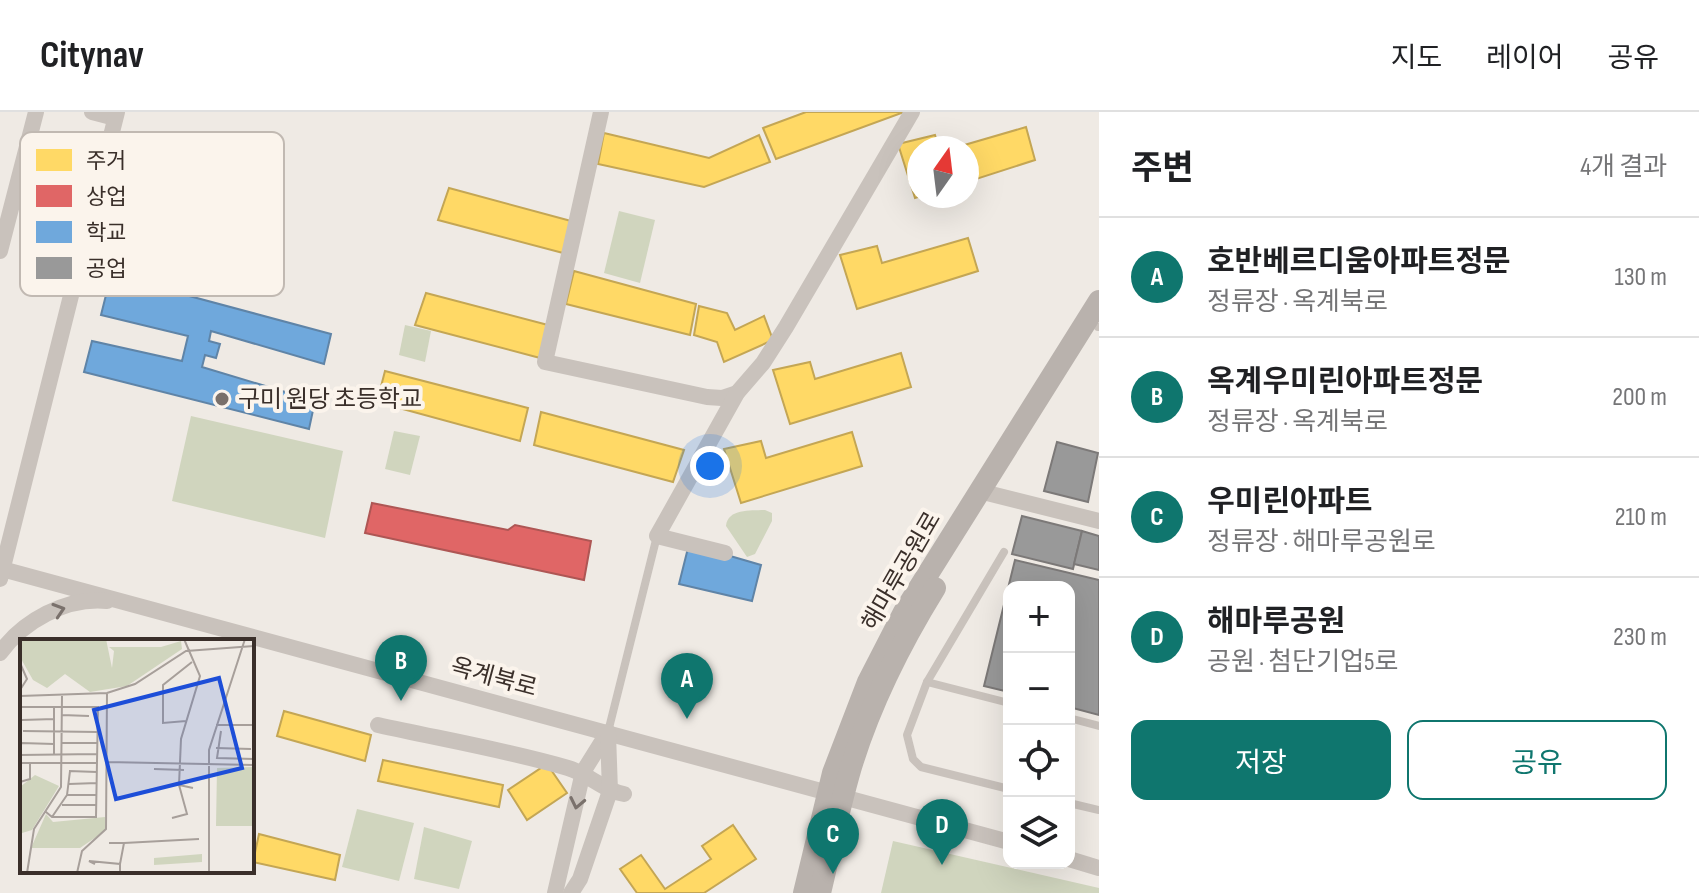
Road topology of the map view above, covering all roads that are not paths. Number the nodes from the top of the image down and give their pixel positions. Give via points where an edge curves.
1 (36, 112) edge
2 (92, 112) edge
3 (601, 112) edge
4 (912, 112) edge
5 (116, 115) edge
6 (31, 132) edge
7 (20, 174) edge
8 (0, 251) edge
9 (71, 296) edge
10 (1099, 301) edge
11 (1099, 327) edge
12 (737, 393) junction
13 (986, 493) junction
14 (1099, 521) edge
15 (657, 536) junction
16 (1004, 552) dead end
17 (725, 553) dead end
18 (1, 574) edge
19 (133, 604) junction
20 (0, 653) edge
21 (927, 682) junction
22 (1003, 701) edge
23 (1075, 720) edge
24 (378, 725) dead end
25 (1099, 726) edge
26 (608, 732) junction
27 (583, 772) junction
28 (1003, 788) edge
29 (617, 792) junction
30 (836, 794) junction
31 (1075, 804) edge
32 (1099, 810) edge
33 (1003, 840) edge
34 (1075, 861) edge
35 (1099, 868) edge
36 (555, 893) edge
37 (571, 893) edge
38 (804, 893) edge
39 (820, 893) edge

1 - 6 street
2 - 5 street
3 - 12 street via 545,362 707,397
4 - 12 street via 786,327
7 - 8 street
9 - 18 street
10 - 13 street, 해마루공원로
11 - 13 street, 해마루공원로
12 - 15 street
13 - 14 street
13 - 30 street, 해마루공원로 via 901,649
15 - 17 street
15 - 26 lane
16 - 21 lane
18 - 19 street, 옥계북로
20 -> 19 street via 21,629 53,610 100,600
19 - 26 street, 옥계북로
21 - 22 lane
21 - 28 lane via 907,735 913,759 931,771
23 - 25 lane
24 - 27 street
26 - 27 street
26 - 29 street
26 - 30 street, 옥계북로
27 - 29 street
27 -> 36 street
29 - 37 street
30 - 33 street, 옥계북로
30 - 38 street, 해마루공원로
30 - 39 street, 해마루공원로
31 - 32 lane
34 - 35 street

